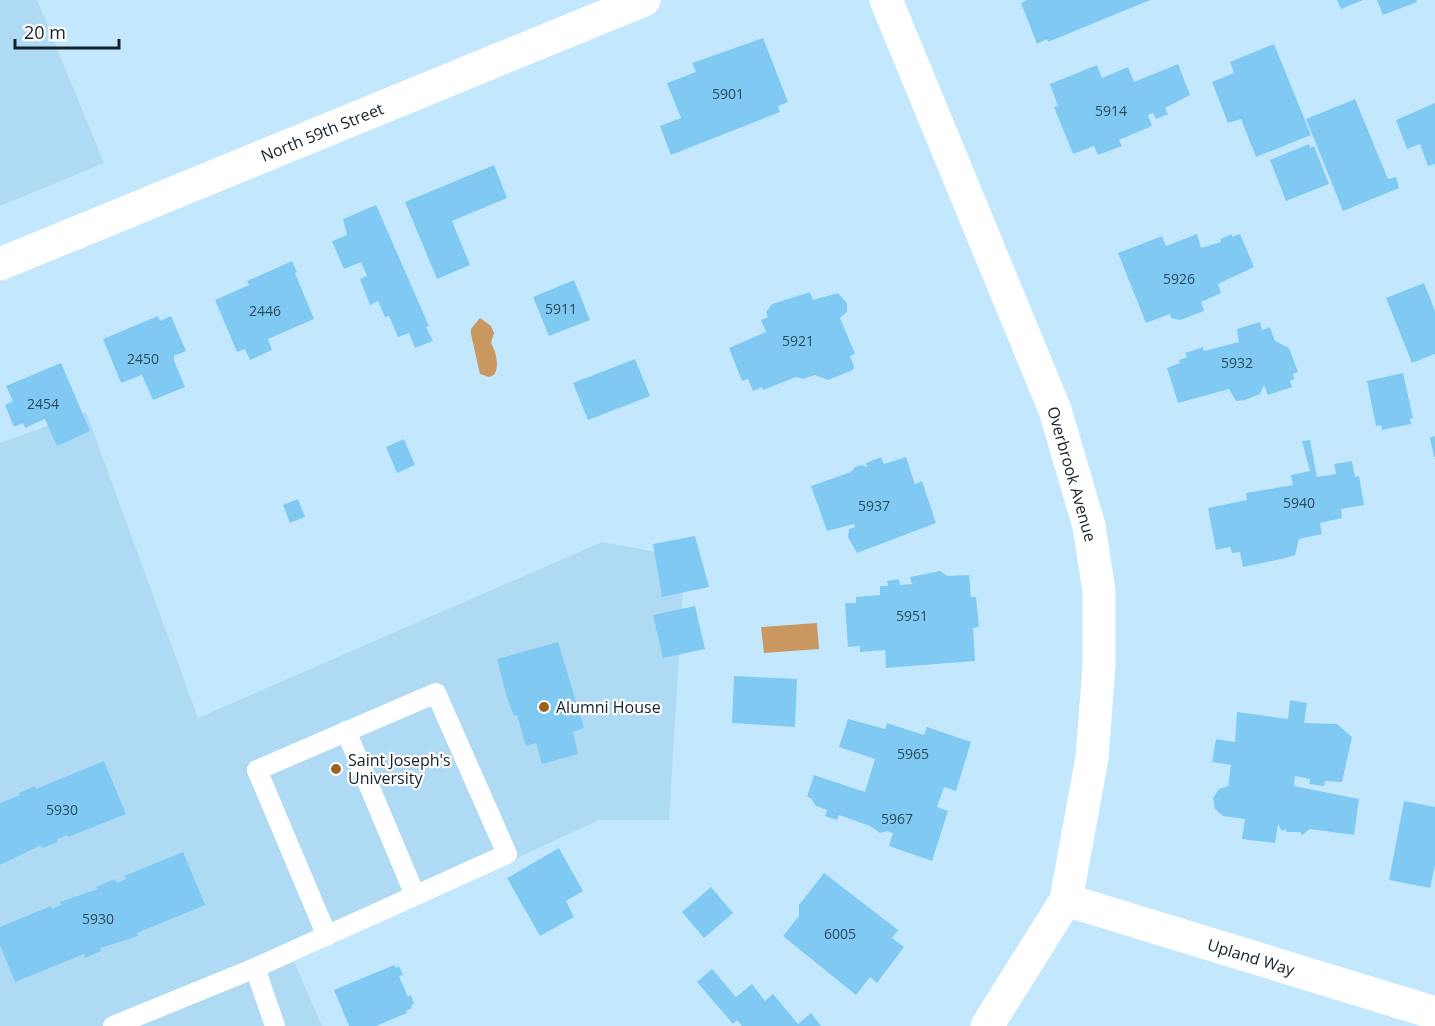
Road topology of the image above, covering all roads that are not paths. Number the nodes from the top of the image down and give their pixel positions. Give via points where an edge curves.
1 (644, 0) edge
2 (886, 0) edge
3 (0, 264) edge
4 (346, 731) junction
5 (415, 896) junction
6 (1066, 900) junction
7 (327, 936) junction
8 (255, 968) junction
9 (1435, 1013) edge
10 (113, 1026) edge
11 (275, 1026) edge
12 (987, 1026) edge

1 - 3 street, North 59th Street
2 - 6 street, Overbrook Avenue via 1055,410 1089,526 1099,591 1099,666 1092,758
4 - 5 lane
4 - 5 lane via 436,693 507,854
4 - 7 lane via 257,770
5 - 7 lane
6 - 9 street, Upland Way
6 - 12 street, Overbrook Avenue
7 - 8 lane
8 - 10 lane
8 - 11 lane

